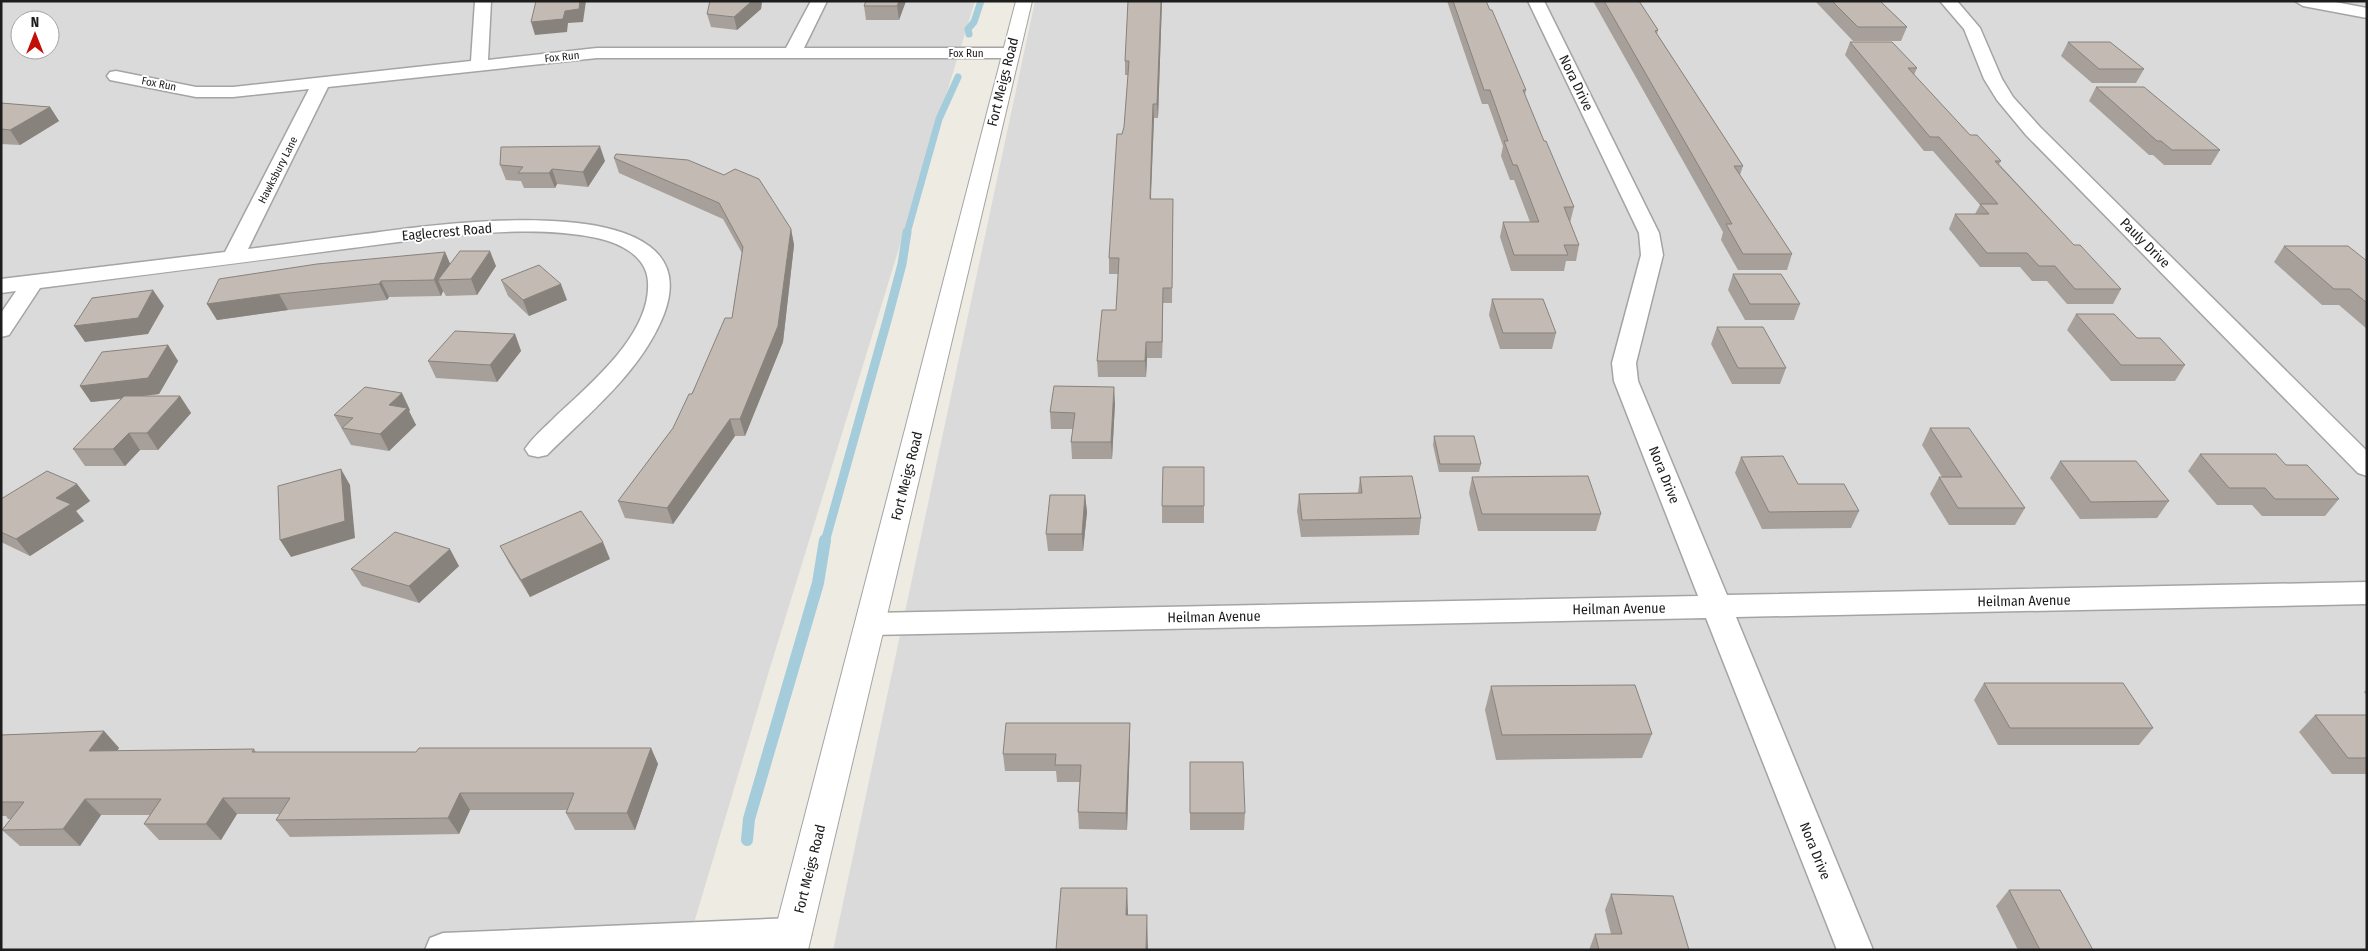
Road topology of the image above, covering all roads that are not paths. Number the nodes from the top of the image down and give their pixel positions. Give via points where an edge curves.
1 (483, 1) edge
2 (819, 1) edge
3 (1024, 1) edge
4 (1536, 1) edge
5 (1948, 1) edge
6 (2303, 1) edge
7 (2367, 13) edge
8 (792, 52) junction
9 (1010, 53) junction
10 (479, 66) junction
11 (116, 76) dead end
12 (321, 83) junction
13 (234, 257) junction
14 (33, 282) junction
15 (1, 286) edge
16 (1, 330) edge
17 (538, 449) dead end
18 (2367, 467) edge
19 (2367, 594) edge
20 (1718, 607) junction
21 (871, 624) junction
22 (791, 942) edge
23 (443, 950) edge
24 (1855, 950) edge

1 - 10 street
2 - 8 street
3 - 9 street, Fort Meigs Road
4 - 20 street, Nora Drive via 1649,234 1652,255 1624,363 1626,381
5 - 18 street, Pauly Drive via 1972,28 1993,79 2032,131
6 - 7 street
8 - 9 street, Fox Run
8 - 10 street, Fox Run via 597,53
9 - 21 street, Fort Meigs Road
10 - 12 street, Fox Run
11 - 12 street, Fox Run via 196,92
12 - 13 street, Hawksbury Lane
13 - 14 street, Eaglecrest Road
13 - 17 street, Eaglecrest Road via 457,230 519,227 596,232 640,249 660,275 658,299 647,326 620,368
14 - 15 street, Eaglecrest Road
14 - 16 street
19 - 20 street, Heilman Avenue
20 - 21 street, Heilman Avenue
20 - 24 street, Nora Drive
21 - 22 street, Fort Meigs Road
22 - 23 street

